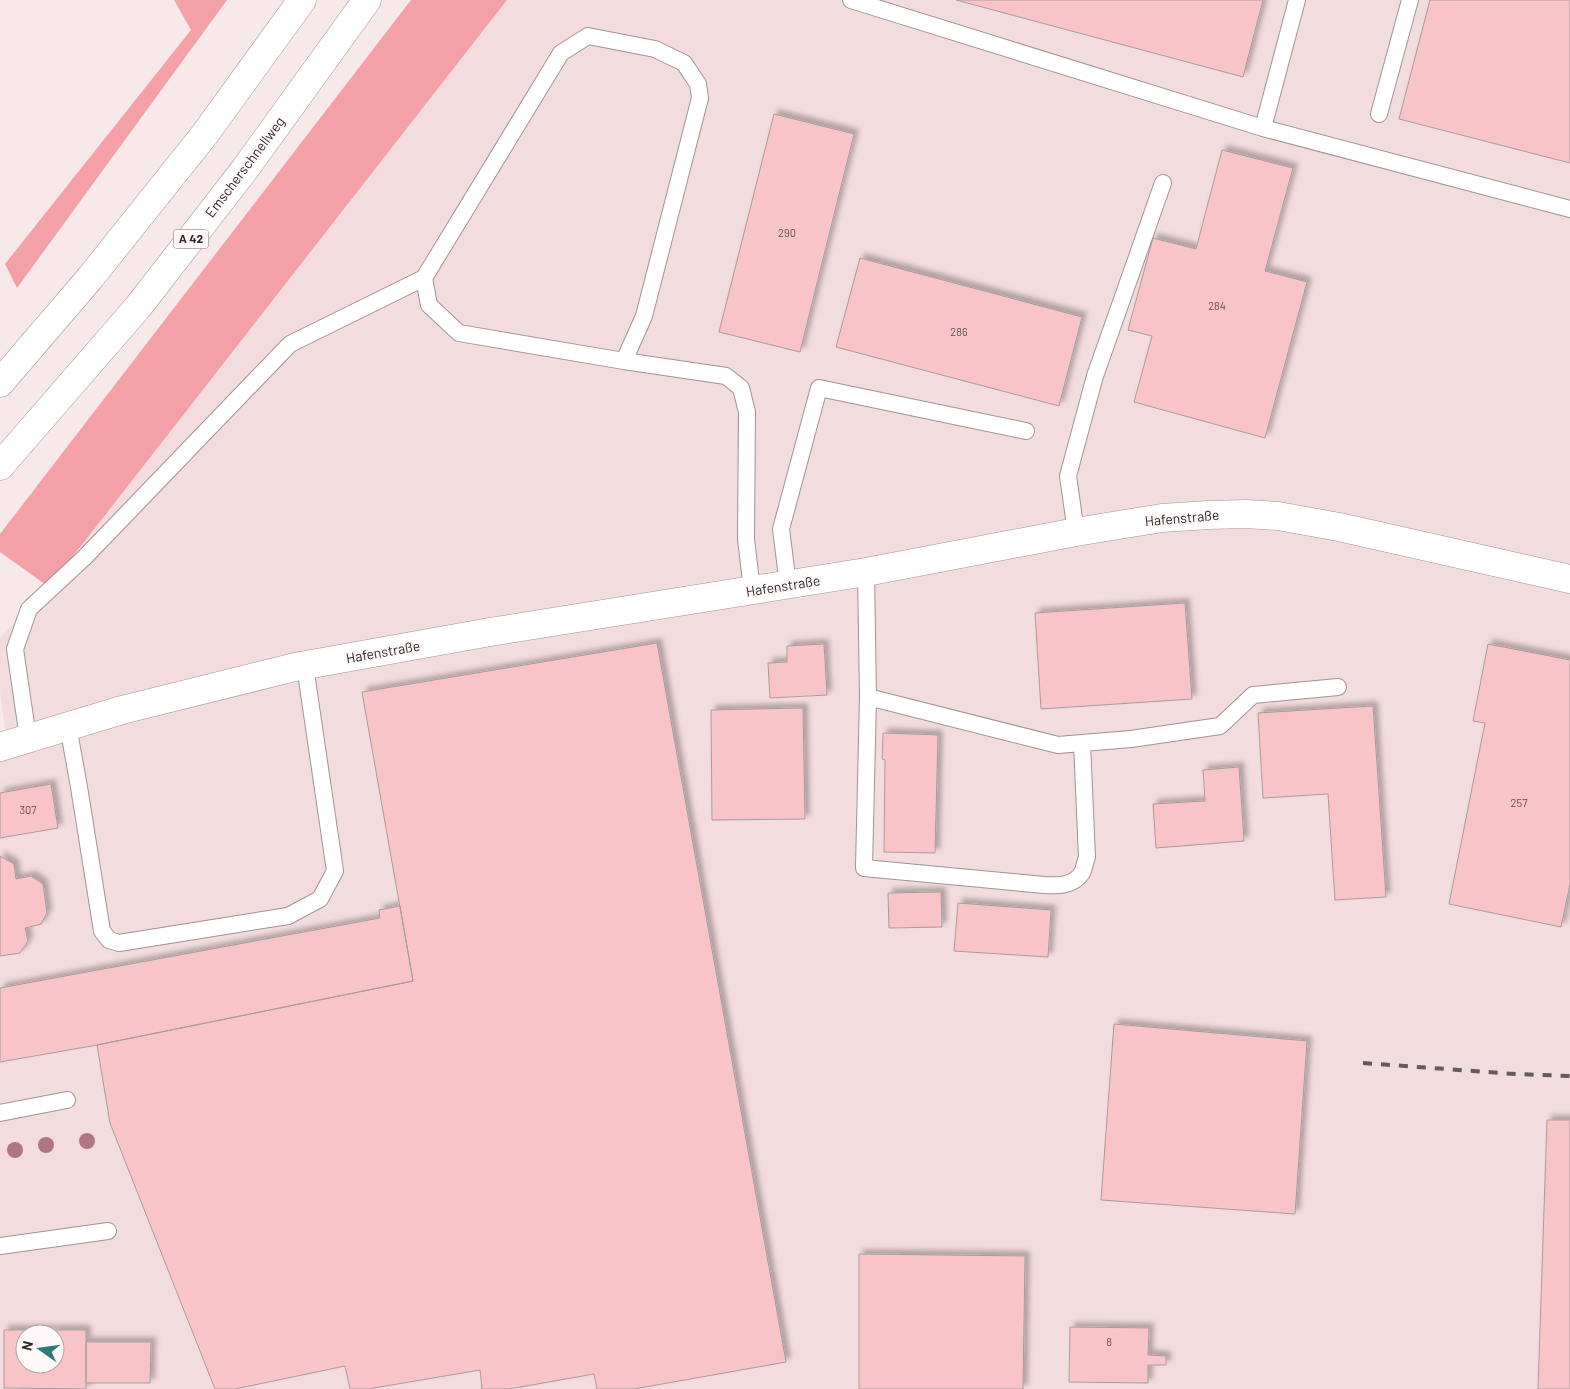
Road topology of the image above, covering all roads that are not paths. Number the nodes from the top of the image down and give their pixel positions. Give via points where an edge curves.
1 (302, 0) edge
2 (367, 0) edge
3 (851, 0) edge
4 (1297, 0) edge
5 (1410, 0) edge
6 (1379, 114) dead end
7 (1262, 128) junction
8 (1163, 183) dead end
9 (1570, 209) edge
10 (424, 278) junction
11 (624, 361) junction
12 (0, 383) edge
13 (1026, 431) dead end
14 (0, 466) edge
15 (1076, 532) junction
16 (866, 572) junction
17 (1570, 579) edge
18 (788, 584) junction
19 (752, 590) junction
20 (305, 666) junction
21 (1338, 687) dead end
22 (868, 697) junction
23 (68, 726) junction
24 (28, 738) junction
25 (1082, 743) junction
26 (0, 747) edge
27 (67, 1100) dead end
28 (0, 1113) edge
29 (108, 1231) dead end
30 (0, 1246) edge

1 - 12 main road via 199,142 90,278
2 - 14 main road, Emscherschnellweg / A 42 via 245,169 138,307
3 - 7 lane
4 - 7 lane
5 - 6 lane
7 - 9 lane
8 - 15 lane via 1095,376 1068,476
10 - 11 lane via 430,306 459,333
10 - 11 lane via 561,53 588,36 655,49 684,63 698,84 700,98 644,316
10 - 24 lane via 290,344 84,558 29,609 15,649
11 - 19 lane via 726,376 741,388 747,412 746,539
13 - 18 lane via 819,388 781,529
15 - 16 main road, Hafenstraße
15 - 17 main road, Hafenstraße via 1162,518 1246,514 1278,516
16 - 18 main road, Hafenstraße
16 - 22 lane
18 - 19 main road, Hafenstraße
19 - 20 main road, Hafenstraße via 490,632
20 - 23 main road, Hafenstraße
20 - 23 lane via 335,871 320,899 288,916 119,943 109,940 102,931
21 - 25 lane via 1253,695 1220,726
22 - 25 lane via 1058,745
22 - 25 lane via 864,868 1044,885 1060,886 1072,882 1082,873 1087,857
23 - 24 main road, Hafenstraße
24 - 26 main road, Hafenstraße
27 - 28 lane
29 - 30 lane

